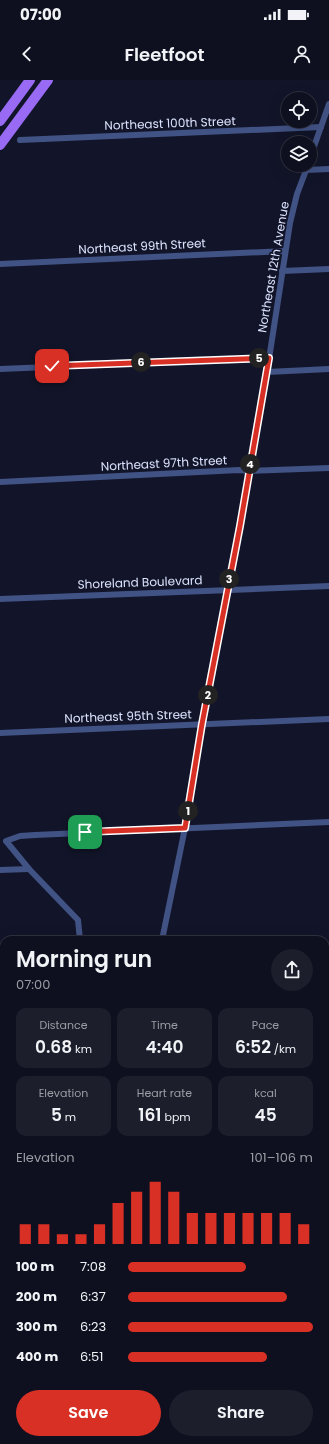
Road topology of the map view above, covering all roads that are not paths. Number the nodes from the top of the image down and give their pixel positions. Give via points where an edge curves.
1 (30, 80) edge
2 (48, 80) edge
3 (329, 104) edge
4 (8, 110) junction
5 (20, 119) junction
6 (0, 121) edge
7 (321, 127) junction
8 (317, 138) edge
9 (20, 140) dead end
10 (0, 145) edge
11 (317, 168) edge
12 (329, 169) edge
13 (305, 172) edge
14 (285, 251) junction
15 (0, 264) edge
16 (329, 269) edge
17 (282, 271) junction
18 (269, 358) junction
19 (0, 369) edge
20 (329, 369) edge
21 (267, 372) junction
22 (329, 468) edge
23 (249, 471) junction
24 (0, 482) edge
25 (329, 586) edge
26 (227, 590) junction
27 (0, 599) edge
28 (329, 719) edge
29 (202, 724) junction
30 (0, 732) edge
31 (329, 822) edge
32 (185, 828) junction
33 (29, 869) junction
34 (0, 870) edge
35 (80, 936) edge
36 (163, 936) edge

1 - 4 main road
2 - 5 main road
3 - 7 street
4 - 5 main road
4 - 6 main road
5 - 10 main road
7 - 8 street
7 - 9 street, Northeast 100th Street
11 - 12 street
13 - 14 street, Northeast 12th Avenue via 294,208
14 - 15 street, Northeast 99th Street
14 - 17 street, Northeast 12th Avenue
16 - 17 street
17 - 18 street, Northeast 12th Avenue
18 - 19 street
18 - 21 street, Northeast 12th Avenue
20 - 21 street
21 - 23 street, Northeast 12th Avenue
22 - 23 street, Northeast 97th Street
23 - 24 street, Northeast 97th Street
23 - 26 street, Northeast 12th Avenue
25 - 26 street, Shoreland Boulevard
26 - 27 street, Shoreland Boulevard
26 - 29 street, Northeast 12th Avenue
28 - 29 street, Northeast 95th Street
29 - 30 street, Northeast 95th Street
29 - 32 street, Northeast 12th Avenue
31 - 32 street
32 - 33 street via 27,835 6,841
32 - 36 street, Northeast 12th Avenue
33 - 34 street
33 - 35 street via 78,920

